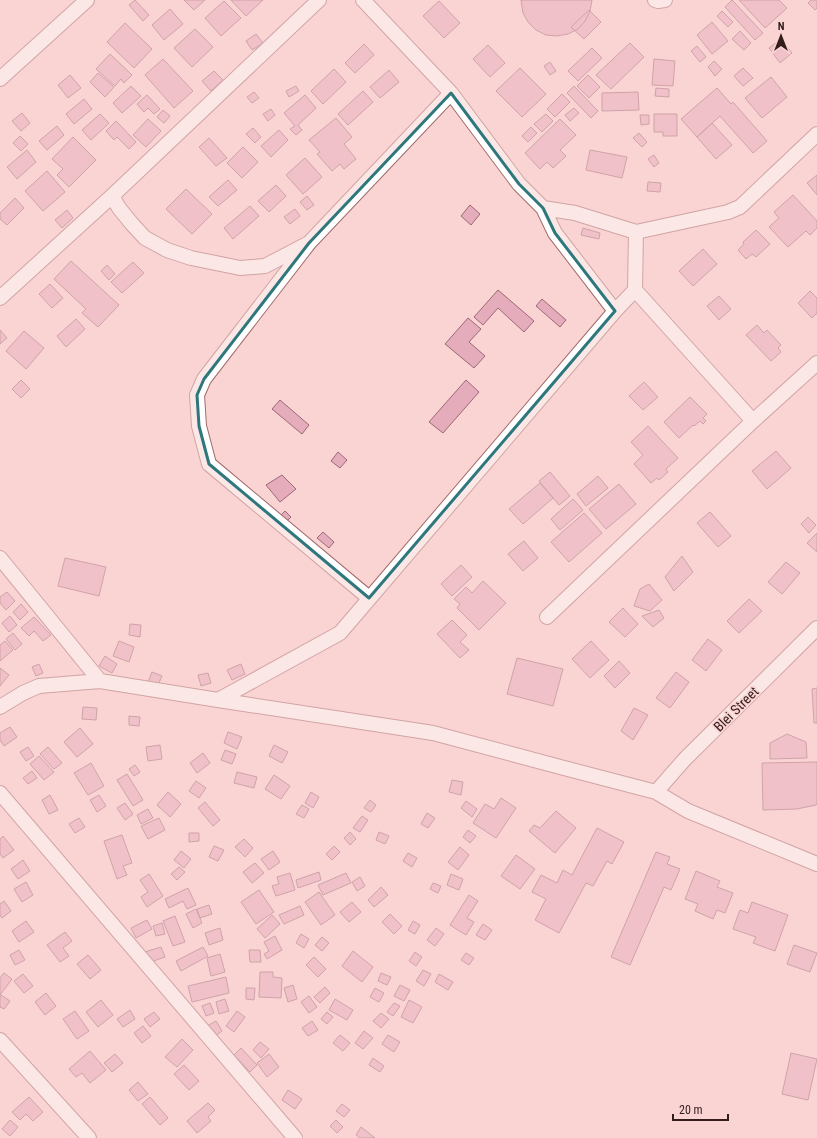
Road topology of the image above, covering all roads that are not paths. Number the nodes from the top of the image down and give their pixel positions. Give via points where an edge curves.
1 (87, 0) edge
2 (319, 0) edge
3 (363, 0) edge
4 (654, 0) edge
5 (665, 0) edge
6 (0, 79) edge
7 (451, 93) junction
8 (817, 134) edge
9 (112, 196) junction
10 (543, 208) junction
11 (636, 232) junction
12 (309, 243) junction
13 (635, 290) junction
14 (0, 298) edge
15 (615, 311) junction
16 (817, 363) edge
17 (754, 421) junction
18 (0, 558) edge
19 (369, 598) junction
20 (546, 617) dead end
21 (817, 628) edge
22 (100, 681) junction
23 (218, 700) junction
24 (0, 707) edge
25 (656, 792) junction
26 (0, 793) edge
27 (817, 864) edge
28 (0, 1040) edge
29 (89, 1138) edge
30 (295, 1138) edge

1 - 6 street
2 - 9 street
3 - 7 street
4 - 5 street
7 - 10 street via 519,184
7 - 12 street
8 - 11 street via 740,207 728,212
9 - 12 street via 119,208 146,238 167,250 191,258 240,268 265,266
9 - 14 street
10 - 11 street via 575,213
10 - 15 street via 555,233
11 - 13 street
12 - 19 street via 204,379 197,395 199,426 209,464
13 - 15 street
13 - 17 street
15 - 19 street
16 - 17 street
17 - 20 street
18 - 22 street
19 - 23 street via 340,633
21 - 25 street, Blei Street
22 - 23 street
22 - 24 street via 39,686
23 - 25 street via 433,733
25 - 27 street via 688,811
26 - 30 street
28 - 29 street

